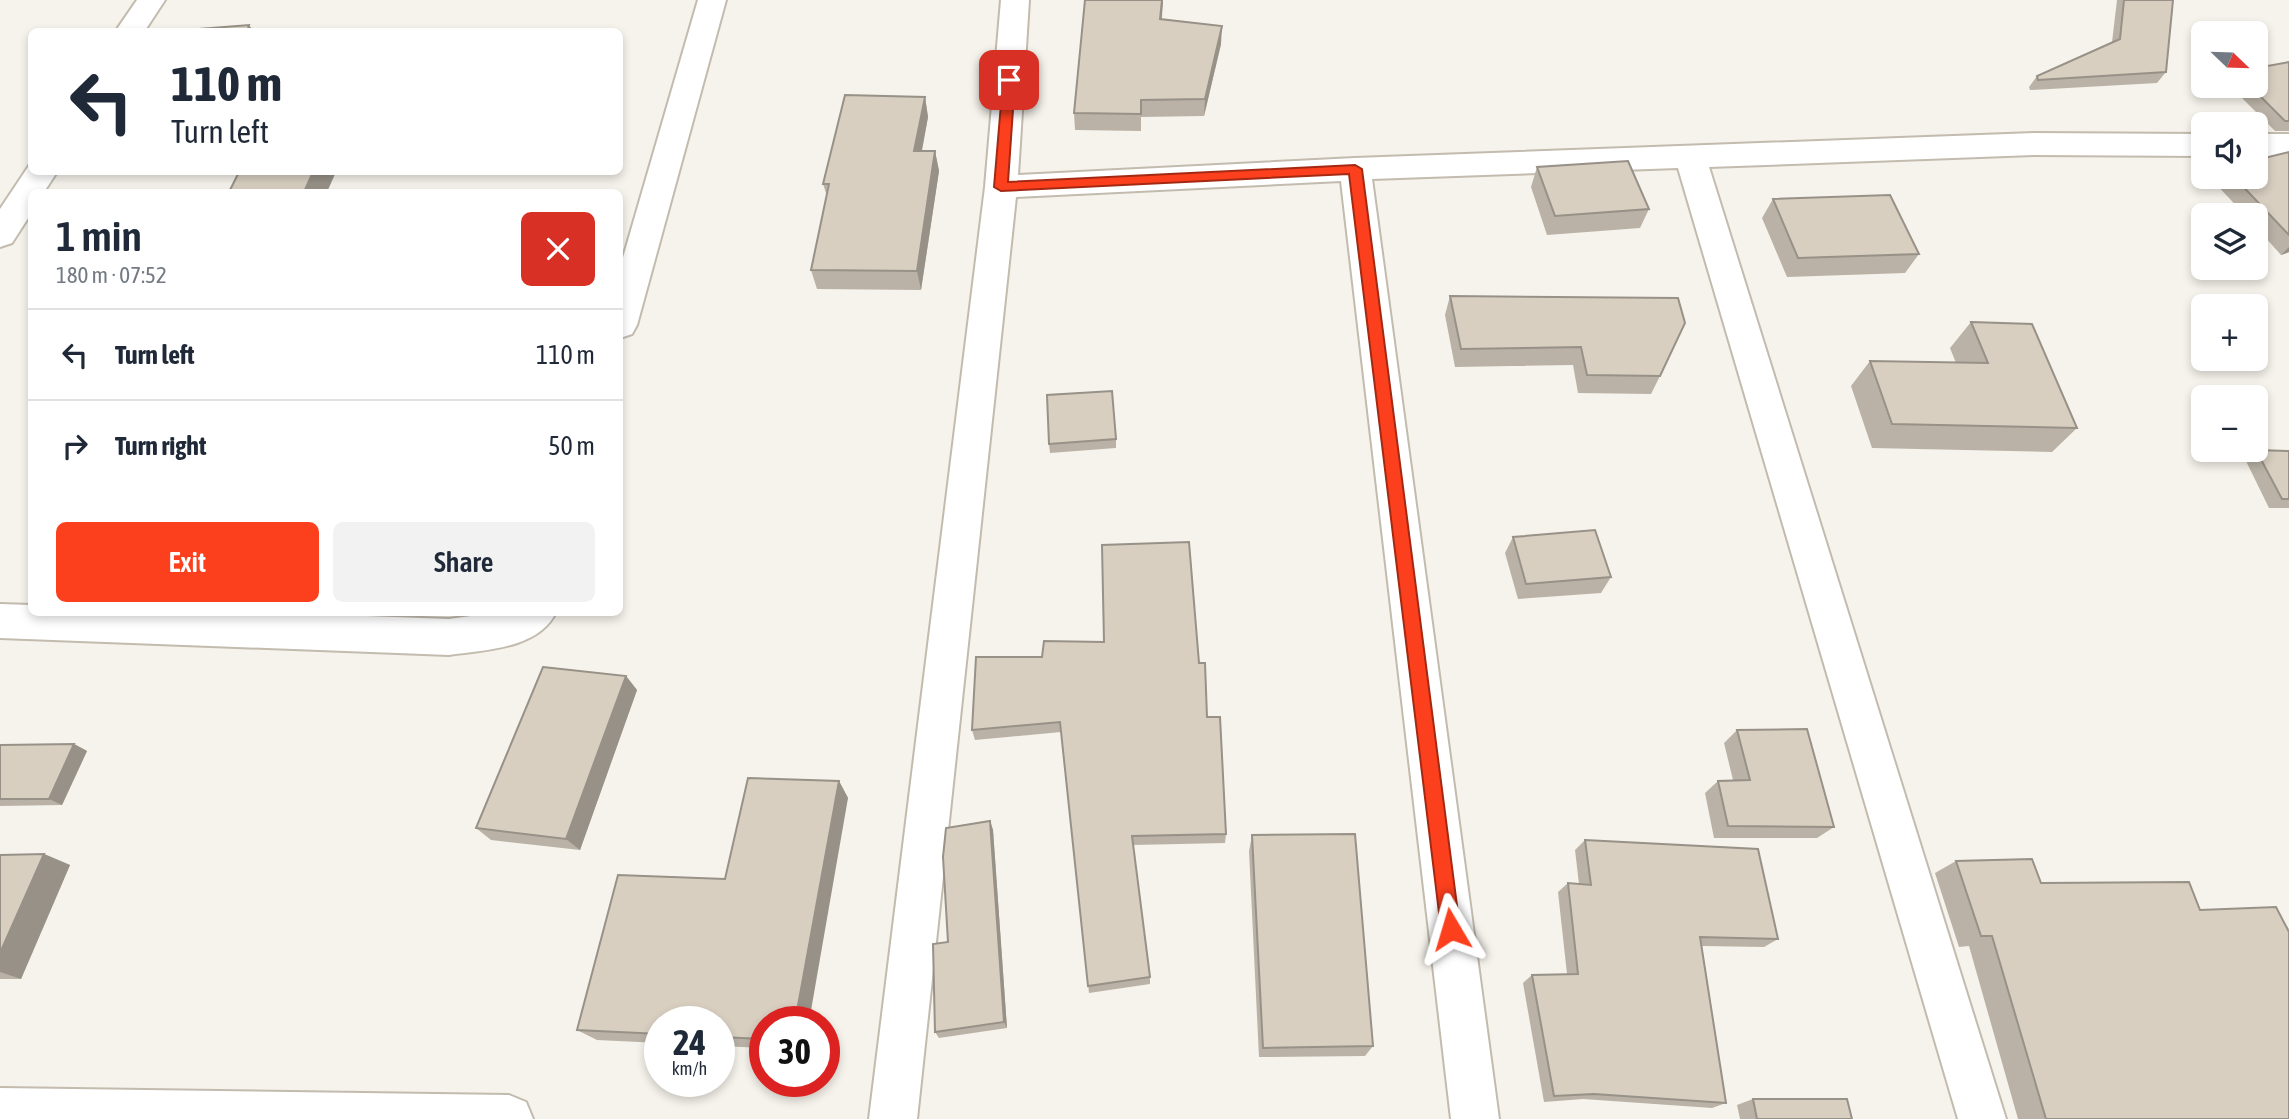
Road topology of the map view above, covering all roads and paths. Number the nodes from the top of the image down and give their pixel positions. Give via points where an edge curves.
1 (151, 0) edge
2 (712, 0) edge
3 (1015, 0) edge
4 (132, 28) edge
5 (2191, 145) edge
6 (2268, 145) edge
7 (2289, 145) edge
8 (1690, 158) junction
9 (1355, 169) junction
10 (1001, 187) junction
11 (28, 192) edge
12 (0, 235) edge
13 (623, 314) edge
14 (530, 616) edge
15 (0, 621) edge
16 (0, 1112) edge
17 (407, 1117) edge
18 (509, 1119) edge
19 (875, 1119) edge
20 (893, 1119) edge
21 (901, 1119) edge
22 (1475, 1119) edge
23 (1982, 1119) edge

1 - 4 street
2 - 13 street
3 - 10 street
5 - 8 street via 2034,144
6 - 7 street
8 - 9 street
8 - 23 street
9 - 10 street
9 - 22 street
10 - 20 street
11 - 12 street
14 - 15 street via 505,630 449,637
16 - 17 street
17 - 18 street
19 - 20 street
20 - 21 street

